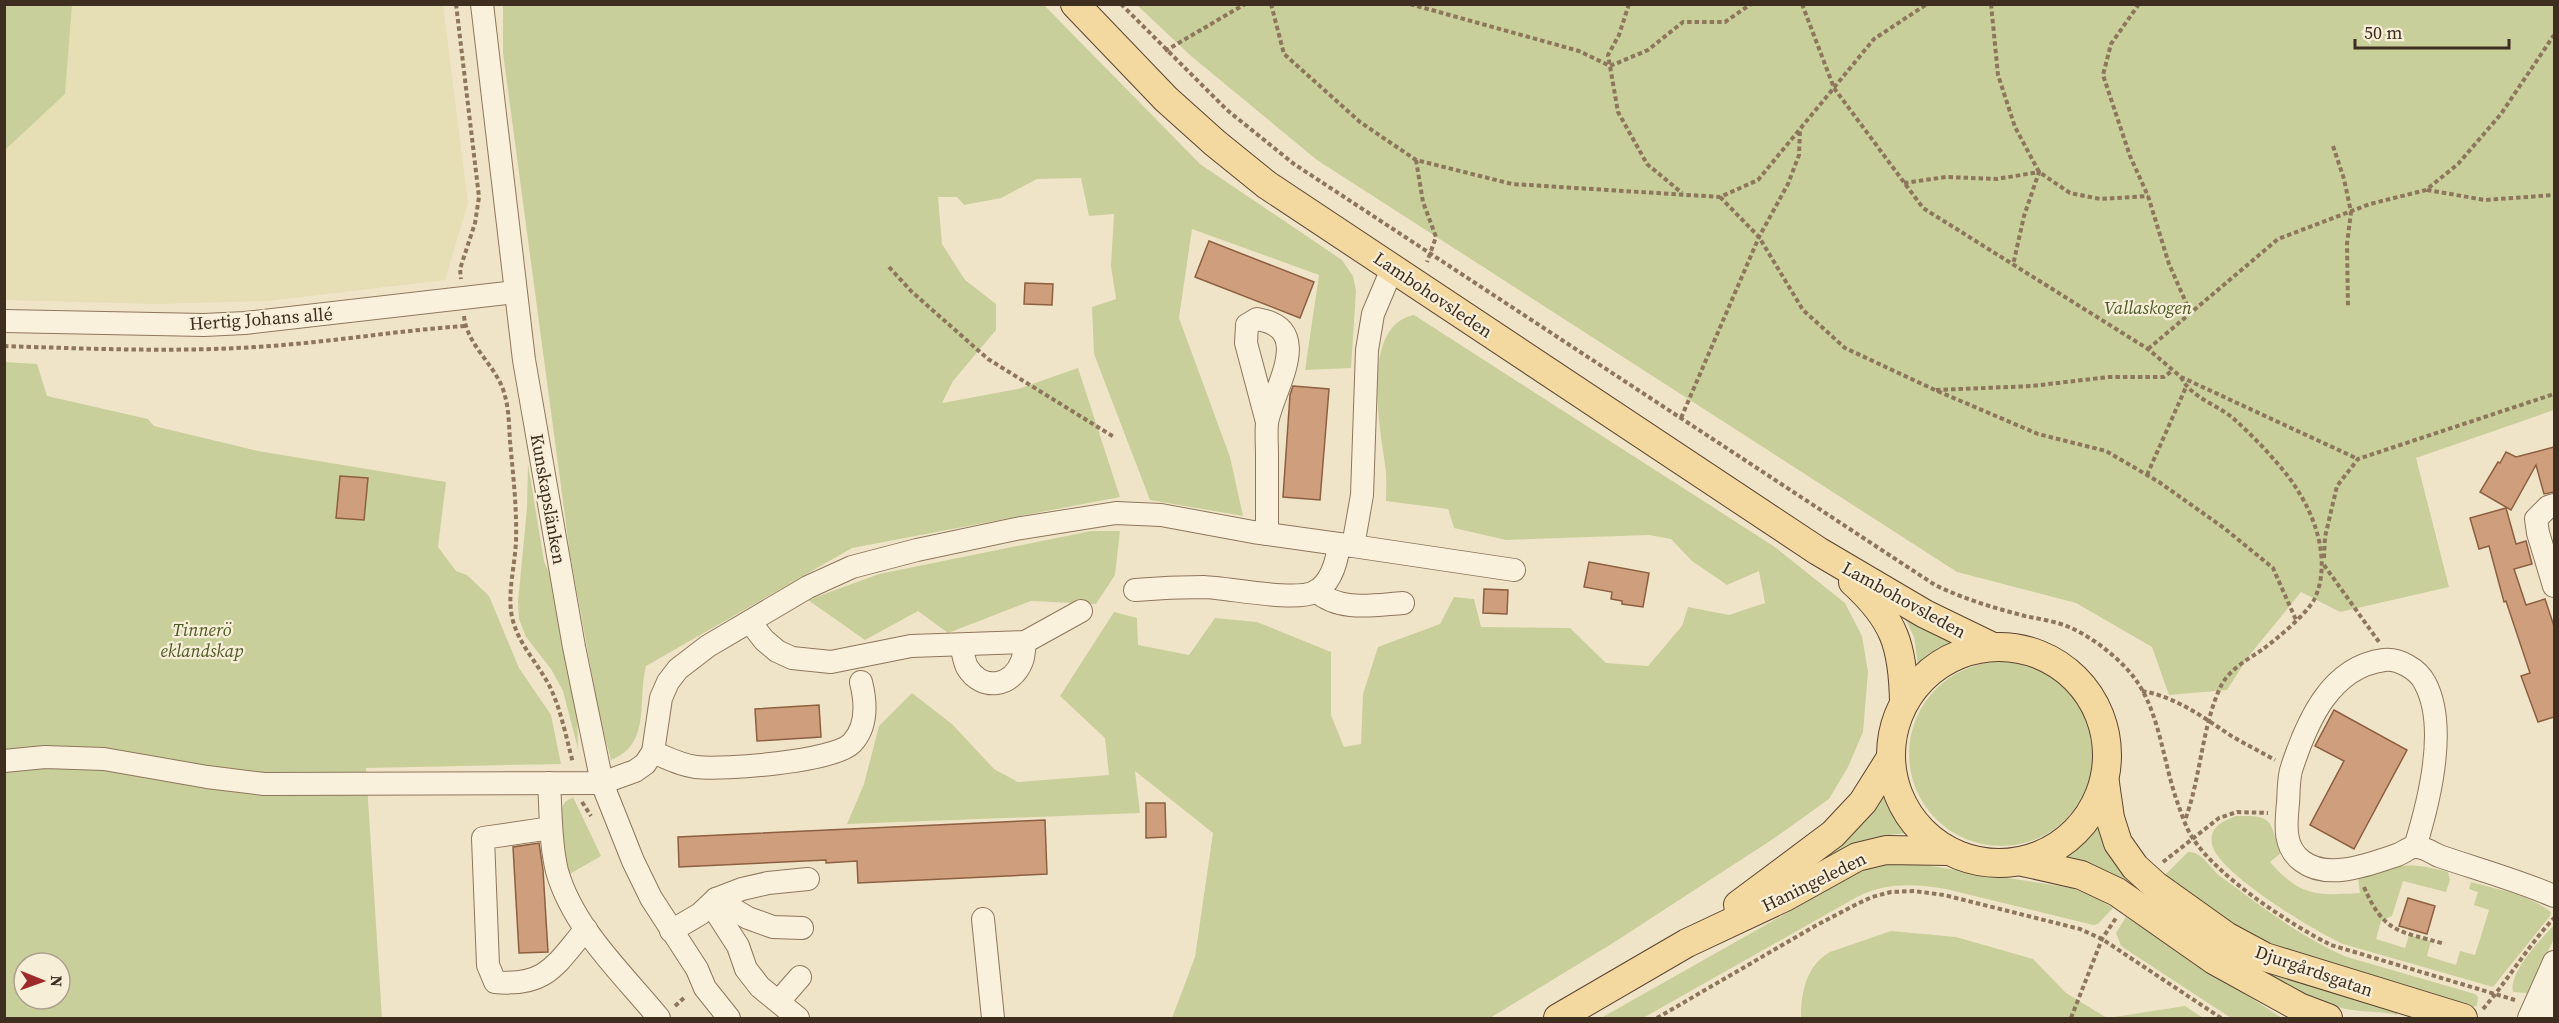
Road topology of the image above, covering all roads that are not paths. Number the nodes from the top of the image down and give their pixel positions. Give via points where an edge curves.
1 (482, 4) edge
2 (1075, 4) edge
3 (1392, 269) junction
4 (515, 292) junction
5 (4, 321) edge
6 (1267, 422) dead end
7 (2554, 505) edge
8 (1267, 534) junction
9 (1346, 545) junction
10 (1818, 551) junction
11 (1514, 570) dead end
12 (2554, 586) edge
13 (1135, 590) dead end
14 (1316, 591) junction
15 (1403, 603) dead end
16 (1081, 611) dead end
17 (750, 622) junction
18 (1024, 642) junction
19 (961, 645) junction
20 (1991, 646) junction
21 (861, 682) dead end
22 (1904, 702) junction
23 (653, 752) junction
24 (1890, 759) junction
25 (4, 761) edge
26 (549, 783) junction
27 (602, 783) junction
28 (2105, 783) junction
29 (551, 828) junction
30 (2415, 847) junction
31 (1948, 851) junction
32 (2023, 862) junction
33 (808, 879) dead end
34 (2554, 896) edge
35 (714, 902) junction
36 (983, 919) dead end
37 (802, 928) dead end
38 (586, 929) junction
39 (671, 932) junction
40 (1687, 943) junction
41 (2554, 962) edge
42 (697, 969) junction
43 (800, 977) dead end
44 (2554, 991) edge
45 (779, 1001) junction
46 (659, 1018) edge
47 (729, 1018) edge
48 (747, 1018) edge
49 (798, 1018) edge
50 (993, 1018) edge
51 (1558, 1018) edge
52 (2328, 1018) edge
53 (2463, 1018) edge
54 (2529, 1018) edge
55 (2546, 1018) edge

1 - 4 street, Kunskapslänken
2 - 3 main road, Lambohovsleden via 1166,99 1215,143 1268,185
3 - 9 street via 1373,314 1367,350 1362,495
3 - 10 main road, Lambohovsleden
4 - 5 street, Hertig Johans allé via 245,323
4 - 27 street, Kunskapslänken via 541,464
6 - 8 street
7 - 12 street via 2536,519
8 - 9 street
8 - 17 street via 1161,515 1095,515 917,550 852,567 808,587
9 - 11 street
9 - 14 street
10 - 20 main road, Lambohovsleden via 1925,614
10 - 22 main road, Lambohovsleden via 1857,585 1888,623 1904,667
13 - 14 street via 1205,587 1299,596
14 - 15 street via 1326,600 1350,606
16 - 18 street
17 - 19 street via 777,651 812,661 851,659 911,646
17 - 23 street via 692,658 668,682 661,698
18 - 19 street
18 - 19 street via 1023,660 1016,672 1008,681 994,683 984,683 973,676
20 - 22 main road via 1941,663 1920,680
20 - 28 main road via 2021,648 2049,658 2073,675 2092,697 2104,724 2108,753
21 - 23 street via 865,715 861,731 852,743 828,756 719,768 677,763
22 - 24 main road via 1893,729
23 - 27 street via 635,771
24 - 31 main road via 1895,787 1906,813 1925,835
24 - 40 main road, Haningeleden via 1863,802 1833,834
25 - 26 street via 104,759 264,784
26 - 27 street
26 - 29 street
27 - 39 street, Kunskapslänken via 633,861
28 - 32 main road via 2083,825 2066,842
28 - 53 main road, Djurgårdsgatan via 2118,843 2135,867 2226,936 2265,957
29 - 38 street via 564,891
29 - 38 street via 483,838 488,965 495,982 534,980 552,969
30 - 30 street via 2431,777 2435,742 2433,705 2424,681 2412,668 2392,659 2347,673 2314,714 2291,769 2287,815 2290,848 2308,866 2330,870 2357,866
30 - 34 street
31 - 32 main road via 1972,861
31 - 40 main road, Haningeleden via 1886,850 1857,857 1785,897
32 - 52 main road, Djurgårdsgatan via 2080,875 2117,892 2214,960 2300,1008
33 - 35 street via 742,889
35 - 37 street via 772,927
35 - 39 street
35 - 45 street via 746,969 760,987
36 - 50 street
38 - 46 street
39 - 42 street, Kunskapslänken
40 - 51 main road, Haningeleden
41 - 54 street
42 - 47 street, Kunskapslänken via 705,988
42 - 48 street, Kunskapslänken via 715,978
43 - 45 street
44 - 55 street
45 - 49 street

